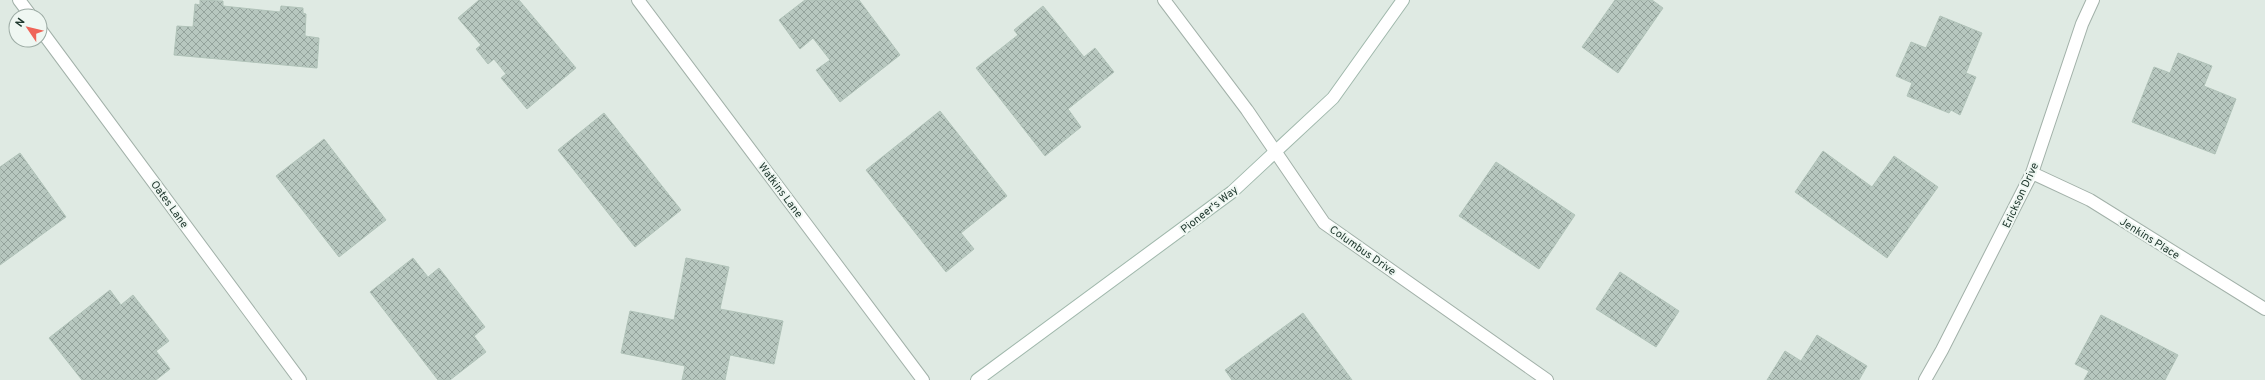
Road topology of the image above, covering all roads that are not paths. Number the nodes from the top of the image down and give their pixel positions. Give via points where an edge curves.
1 (638, 0) edge
2 (1164, 0) edge
3 (1403, 0) edge
4 (2093, 0) edge
5 (48, 40) edge
6 (1276, 153) junction
7 (2032, 173) junction
8 (2265, 309) edge
9 (300, 380) edge
10 (924, 380) edge
11 (977, 380) edge
12 (1547, 380) edge
13 (1925, 380) edge

1 - 10 street, Watkins Lane
2 - 6 street, Columbus Drive
3 - 6 street, Pioneer's Way via 1333,98
4 - 7 street, Erickson Drive via 2082,24
5 - 9 street, Oates Lane
6 - 11 street, Pioneer's Way via 1226,197
6 - 12 street, Columbus Drive via 1324,223
7 - 8 street, Jenkins Place via 2090,200
7 - 13 street, Erickson Drive

